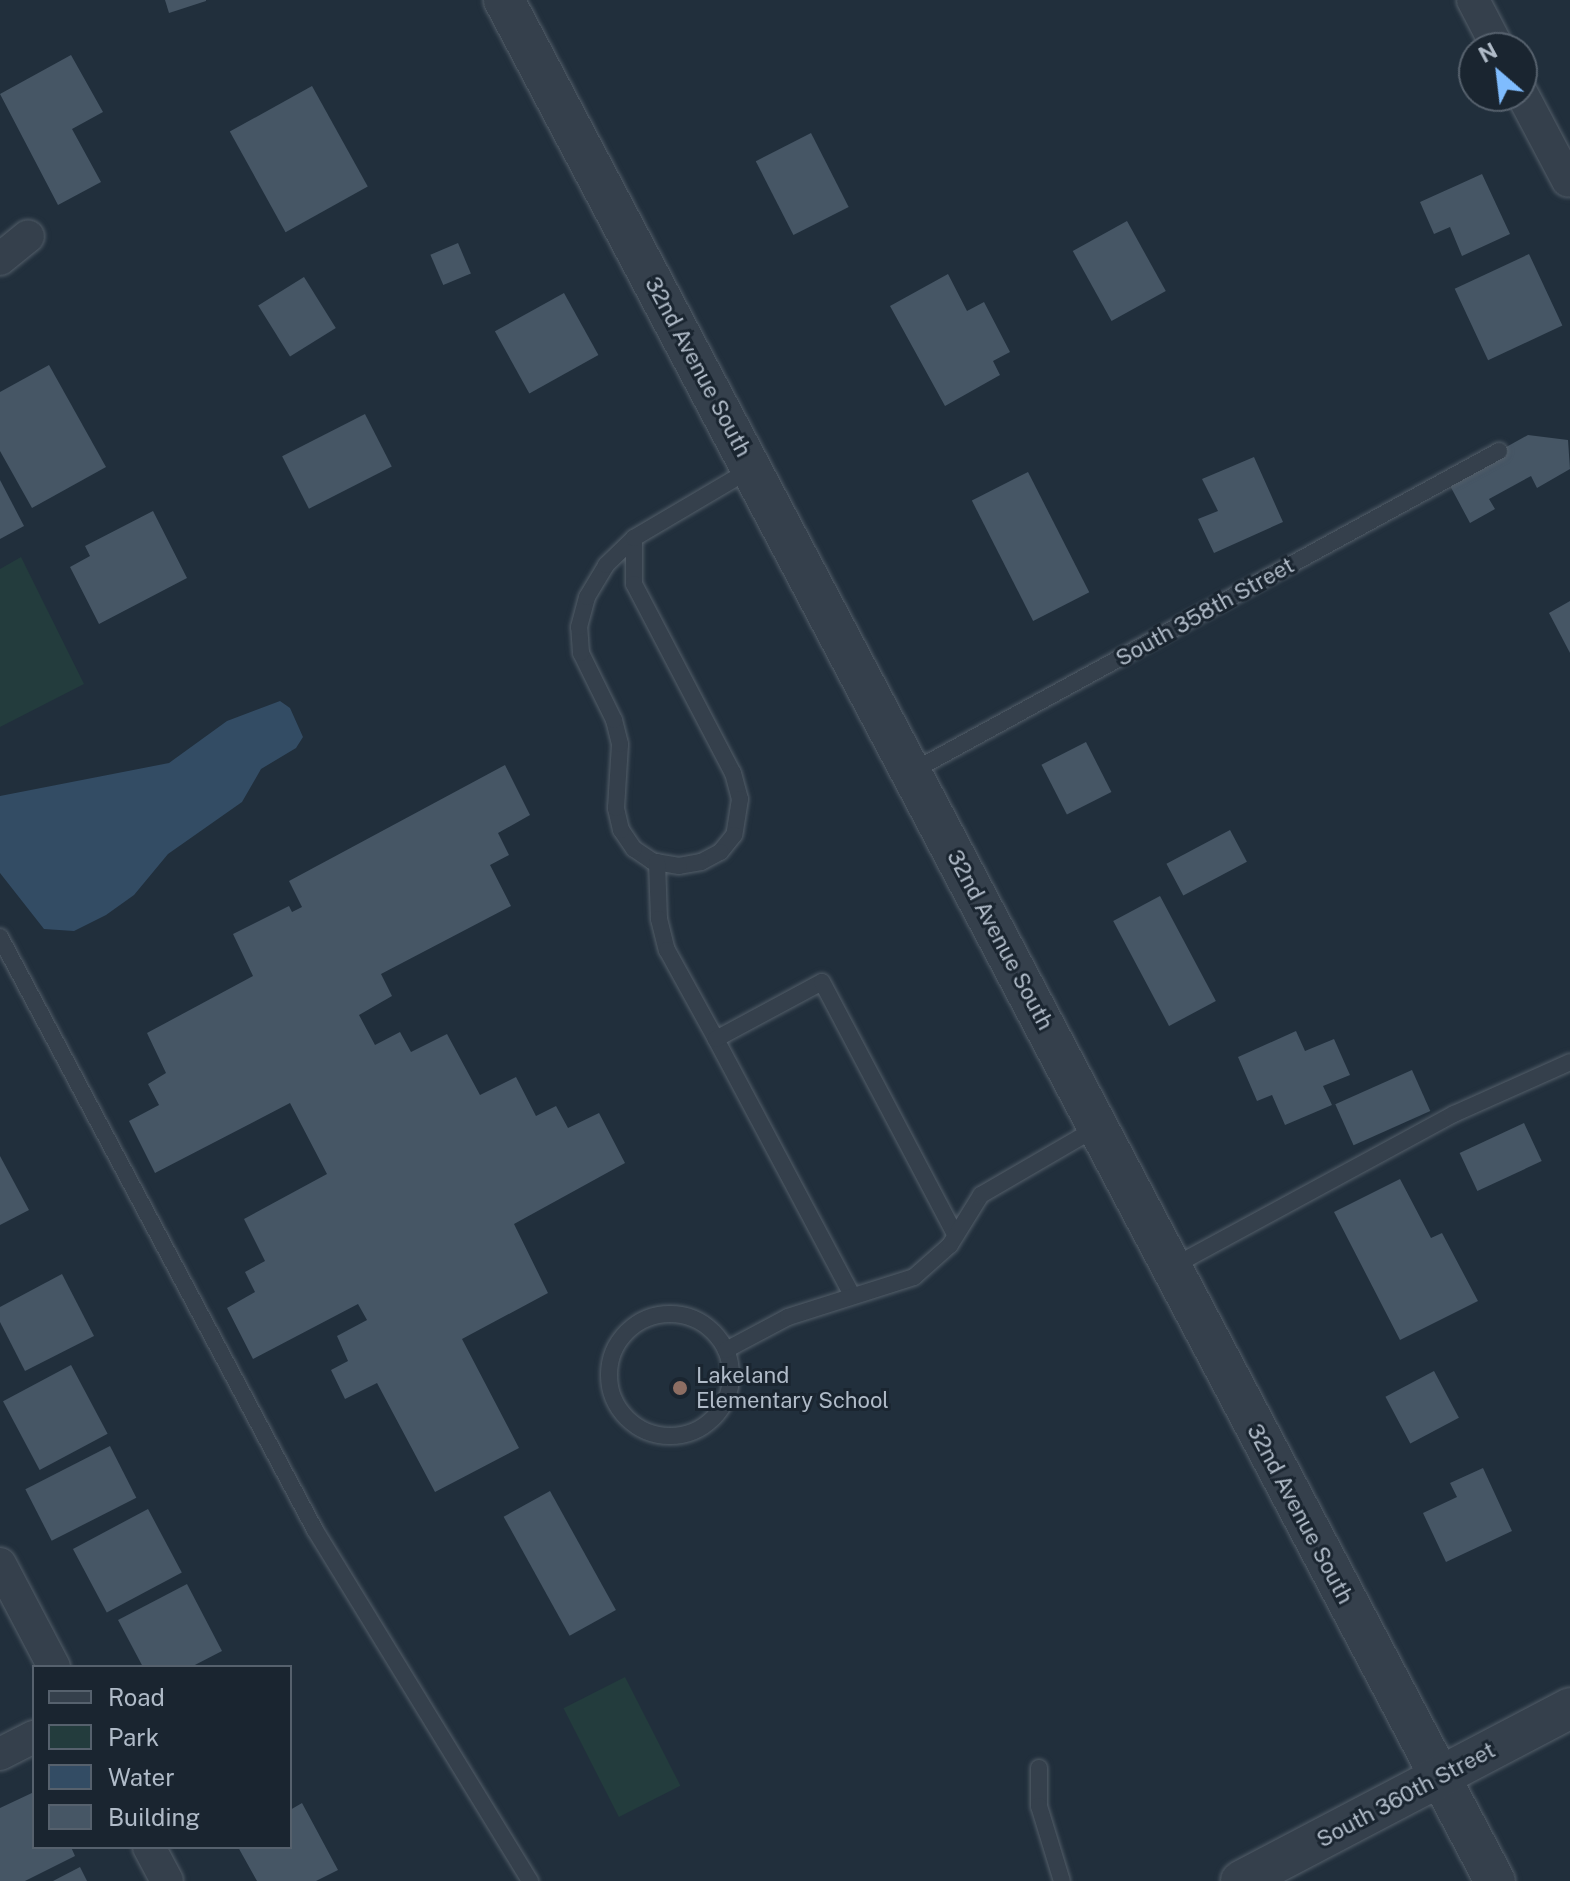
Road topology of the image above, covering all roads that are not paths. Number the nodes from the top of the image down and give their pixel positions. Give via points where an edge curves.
1 (504, 0) edge
2 (1473, 0) edge
3 (1490, 32) edge
4 (1532, 112) edge
5 (1568, 181) dead end
6 (28, 236) dead end
7 (0, 259) edge
8 (1499, 451) dead end
9 (752, 469) junction
10 (634, 538) junction
11 (911, 772) junction
12 (657, 862) junction
13 (0, 937) edge
14 (716, 1039) junction
15 (1570, 1062) edge
16 (1098, 1127) junction
17 (954, 1232) junction
18 (1172, 1267) junction
19 (852, 1295) junction
20 (726, 1350) junction
21 (0, 1564) edge
22 (53, 1665) edge
23 (1570, 1708) edge
24 (32, 1738) edge
25 (0, 1754) edge
26 (1039, 1768) dead end
27 (1438, 1778) junction
28 (150, 1849) edge
29 (167, 1881) edge
30 (530, 1881) edge
31 (1062, 1881) edge
32 (1241, 1881) edge
33 (1495, 1881) edge

1 - 9 street, 32nd Avenue South
2 - 3 street
4 - 5 street
6 - 7 street
8 - 11 lane, South 358th Street
9 - 10 lane
9 - 11 street, 32nd Avenue South
10 - 12 lane via 606,565 587,597 579,627 581,653 620,744 616,808 621,830 634,849
10 - 12 lane via 634,584 733,773 740,799 740,818 720,852 690,864
11 - 16 street, 32nd Avenue South
12 - 14 lane via 659,919 667,950
13 - 30 lane via 315,1530
14 - 17 lane via 822,982
14 - 19 lane
15 - 18 lane via 1454,1114
16 - 17 lane via 981,1195
16 - 18 street, 32nd Avenue South
17 - 19 lane via 950,1245 914,1277
18 - 27 street, 32nd Avenue South
19 - 20 lane via 788,1317
20 - 20 lane via 693,1318 648,1318 615,1349 609,1378 612,1394 640,1428 669,1436 699,1429 728,1395
21 - 22 street
23 - 27 street, South 360th Street
24 - 25 street
26 - 31 lane via 1039,1806
27 - 32 street, South 360th Street
27 - 33 street, 32nd Avenue South
28 - 29 street

